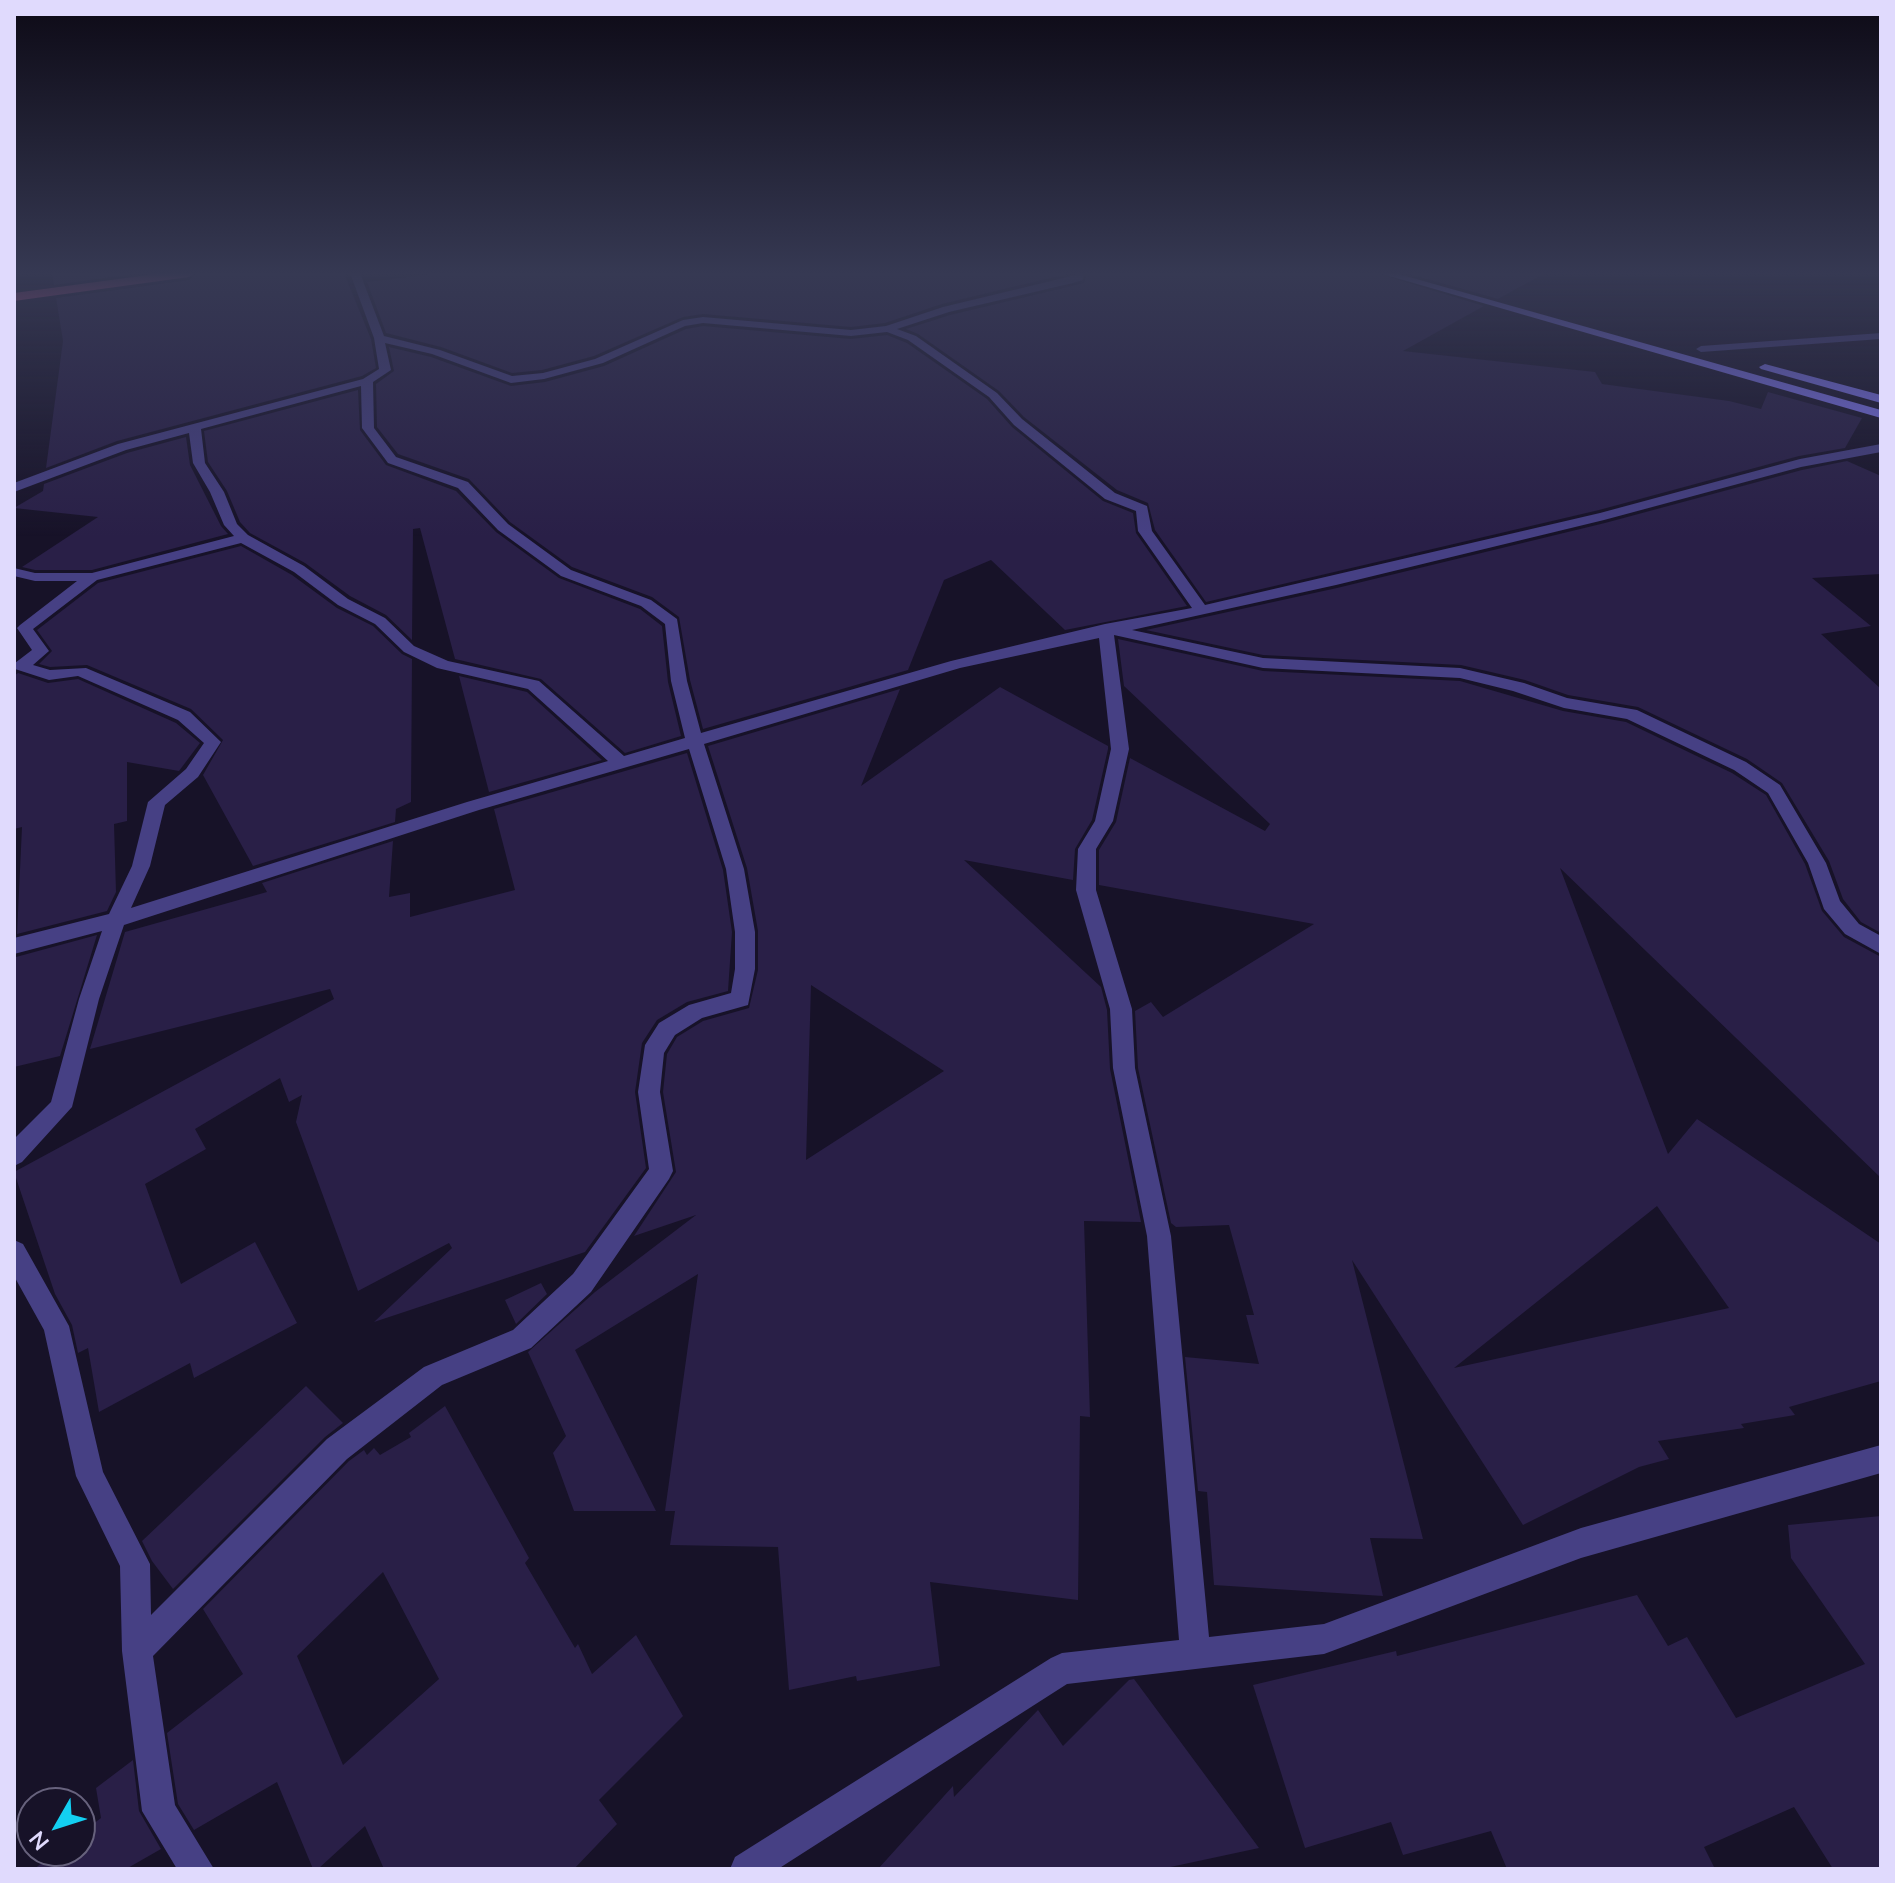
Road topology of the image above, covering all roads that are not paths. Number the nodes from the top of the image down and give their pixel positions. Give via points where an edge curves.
1 (383, 361) edge
2 (460, 361) edge
3 (599, 361) edge
4 (945, 361) edge
5 (1694, 361) edge
6 (1744, 361) edge
7 (367, 381) junction
8 (1881, 399) edge
9 (1881, 414) edge
10 (195, 428) junction
11 (1881, 448) edge
12 (14, 488) edge
13 (243, 538) junction
14 (14, 572) edge
15 (92, 577) junction
16 (1200, 609) junction
17 (1105, 629) junction
18 (695, 742) junction
19 (622, 763) junction
20 (116, 920) junction
21 (14, 946) edge
22 (1881, 946) edge
23 (14, 1155) edge
24 (14, 1252) edge
25 (1881, 1459) edge
26 (137, 1651) junction
27 (1195, 1652) junction
28 (197, 1869) edge
29 (747, 1869) edge

1 - 7 street via 385,370
2 - 3 street via 511,380
4 - 16 street via 993,395 1018,422 1110,496 1142,509 1145,531
5 - 9 main road
6 - 8 main road
7 - 10 street
7 - 18 street via 368,428 392,460 463,485 503,527 566,573 646,603 672,622 679,681
10 - 12 street via 122,447
10 - 13 street via 199,463
11 - 16 street via 1800,463 1336,581
13 - 15 street
13 - 19 street via 380,621 409,649 443,665 533,685
14 - 15 street
15 - 20 street via 25,628 41,651 21,666 49,675 80,671 184,716 213,742 192,773 157,802 141,866
16 - 17 street
17 - 18 street via 957,664
17 - 22 street via 1263,663 1460,673 1564,703 1631,714 1714,752 1774,789 1817,863 1831,904 1852,929
17 - 27 street via 1120,749 1104,821 1087,849 1086,890 1121,1009 1124,1068 1159,1236
18 - 19 street
18 - 26 street via 735,869 745,969 741,999 696,1011 667,1029 653,1051 649,1092 661,1171 582,1283 522,1339 433,1376 337,1449
19 - 20 street
20 - 21 street
20 - 23 street via 61,1107
24 - 26 street via 56,1326 90,1476 135,1564
25 - 27 street via 1581,1543 1324,1639
26 - 28 street via 159,1811
27 - 29 street via 1062,1669

